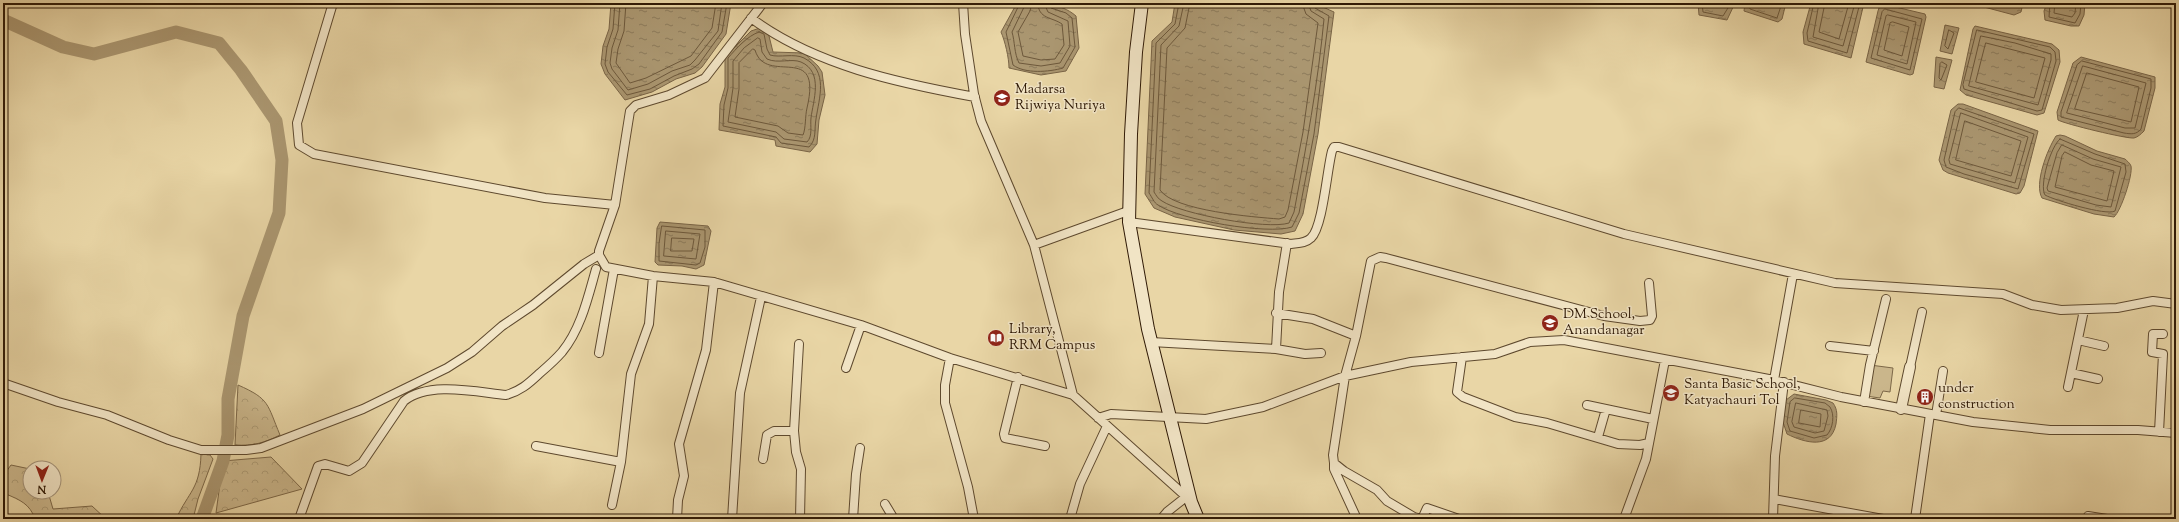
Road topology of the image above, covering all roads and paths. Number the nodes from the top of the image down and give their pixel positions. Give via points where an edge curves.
1 (333, 3) edge
2 (763, 3) edge
3 (963, 3) edge
4 (1142, 3) edge
5 (751, 18) junction
6 (975, 96) junction
7 (615, 205) junction
8 (1129, 216) junction
9 (1287, 243) junction
10 (1034, 245) junction
11 (599, 255) junction
12 (579, 268) junction
13 (610, 268) junction
14 (596, 269) junction
15 (1793, 274) junction
16 (653, 276) junction
17 (714, 282) junction
18 (1649, 283) dead end
19 (761, 297) junction
20 (1886, 300) dead end
21 (2176, 304) edge
22 (2084, 310) junction
23 (1276, 312) junction
24 (1922, 312) dead end
25 (861, 325) junction
26 (2162, 334) dead end
27 (1356, 336) junction
28 (2078, 340) junction
29 (1151, 342) junction
30 (800, 344) dead end
31 (1830, 346) dead end
32 (2104, 346) dead end
33 (1276, 349) junction
34 (1874, 351) junction
35 (599, 352) dead end
36 (1321, 353) dead end
37 (1462, 357) junction
38 (950, 358) junction
39 (1665, 360) junction
40 (1910, 367) joint
41 (846, 368) dead end
42 (1943, 371) dead end
43 (2070, 373) junction
44 (1346, 376) junction
45 (1018, 377) junction
46 (2098, 379) dead end
47 (1774, 380) junction
48 (1784, 382) junction
49 (3, 383) edge
50 (408, 386) junction
51 (2068, 387) dead end
52 (1073, 395) junction
53 (411, 396) junction
54 (1864, 402) junction
55 (1587, 405) dead end
56 (1901, 409) junction
57 (1606, 410) junction
58 (1933, 415) junction
59 (1169, 417) junction
60 (1098, 418) junction
61 (1653, 420) junction
62 (1107, 426) junction
63 (794, 431) junction
64 (2159, 432) junction
65 (2176, 433) edge
66 (1598, 437) junction
67 (1649, 443) junction
68 (536, 446) dead end
69 (1045, 446) dead end
70 (860, 448) dead end
71 (763, 459) dead end
72 (1333, 460) junction
73 (621, 462) junction
74 (1189, 500) junction
75 (1774, 500) junction
76 (885, 504) dead end
77 (612, 505) dead end
78 (2088, 516) dead end
79 (299, 519) edge
80 (677, 519) edge
81 (732, 519) edge
82 (800, 519) edge
83 (853, 519) edge
84 (894, 519) edge
85 (974, 519) edge
86 (1070, 519) edge
87 (1161, 519) edge
88 (1198, 519) edge
89 (1356, 519) edge
90 (1459, 519) edge
91 (1624, 519) edge
92 (1773, 519) edge
93 (1883, 519) edge
94 (1915, 519) edge
95 (2107, 519) edge

1 - 7 street via 297,123 299,145 306,151 545,198
2 - 5 street
3 - 6 street
4 - 8 main road via 1135,67
5 - 6 street via 772,35 863,72 917,87
5 - 7 street via 705,78 669,95 636,105 630,111
6 - 10 street via 981,121
7 - 11 street
8 - 9 street via 1151,224
8 - 10 street
8 - 29 main road
9 - 15 street via 1306,242 1313,236 1318,224 1332,151 1334,147 1339,147 1624,234
9 - 23 street
10 - 52 street
11 - 12 street
11 - 13 street
12 - 14 street
12 - 50 street via 472,352
13 - 14 street
13 - 16 street
13 - 35 street
14 - 53 street via 585,307 571,338 562,351 526,386 506,395 444,390 422,391
15 - 22 street via 1849,285 2003,294 2045,308
15 - 47 street
16 - 17 street
16 - 73 street via 648,324 631,374
17 - 19 street
17 - 80 street via 706,350 679,444 684,476 678,500
18 - 27 street via 1652,316 1650,320 1640,321 1604,316 1380,257 1371,261 1368,267
19 - 25 street
19 - 81 street via 740,393
20 - 34 street
21 - 22 street via 2153,301 2117,308
22 - 28 street
23 - 27 street via 1313,319
23 - 33 street
24 - 40 street
25 - 38 street
25 - 41 street
26 - 64 street via 2153,334 2152,352 2163,354
27 - 44 street
28 - 32 street
28 - 43 street
29 - 33 street
29 - 59 main road
30 - 63 street
31 - 34 street
33 - 36 street via 1305,354
34 - 54 street
37 - 39 street via 1495,354 1530,342 1564,340
37 - 44 street via 1411,362
37 - 66 street via 1457,392 1463,397 1515,417
38 - 45 street
38 - 85 street via 945,403
39 - 47 street
39 - 61 street
40 - 56 street
42 - 58 street
43 - 46 street
43 - 51 street
44 - 59 street via 1263,407 1206,419
44 - 72 street
45 - 52 street
45 - 69 street via 1005,438
47 - 48 street
48 - 54 street
48 - 75 street via 1775,456
49 - 50 street via 107,415 201,450 261,448 363,409
50 - 53 street
52 - 60 street
53 - 79 street via 404,401 362,463 349,471 325,464 318,466
54 - 56 street
55 - 57 street
56 - 58 street
57 - 61 street
57 - 66 street
58 - 64 street via 2050,430
58 - 94 street
59 - 60 street via 1111,414
59 - 74 main road
60 - 62 street
61 - 67 street
62 - 74 street
62 - 86 street via 1080,484
63 - 71 street via 774,431 767,435
63 - 82 street via 801,469
64 - 65 street
66 - 67 street via 1624,445 1640,446
67 - 91 street via 1641,477
68 - 73 street
70 - 83 street
72 - 89 street via 1334,469
72 - 90 street via 1338,467 1378,490 1387,501 1414,517 1422,519 1427,508
73 - 77 street
74 - 87 street via 1167,512
74 - 88 main road
75 - 92 street
75 - 93 street
76 - 84 street
78 - 95 street

